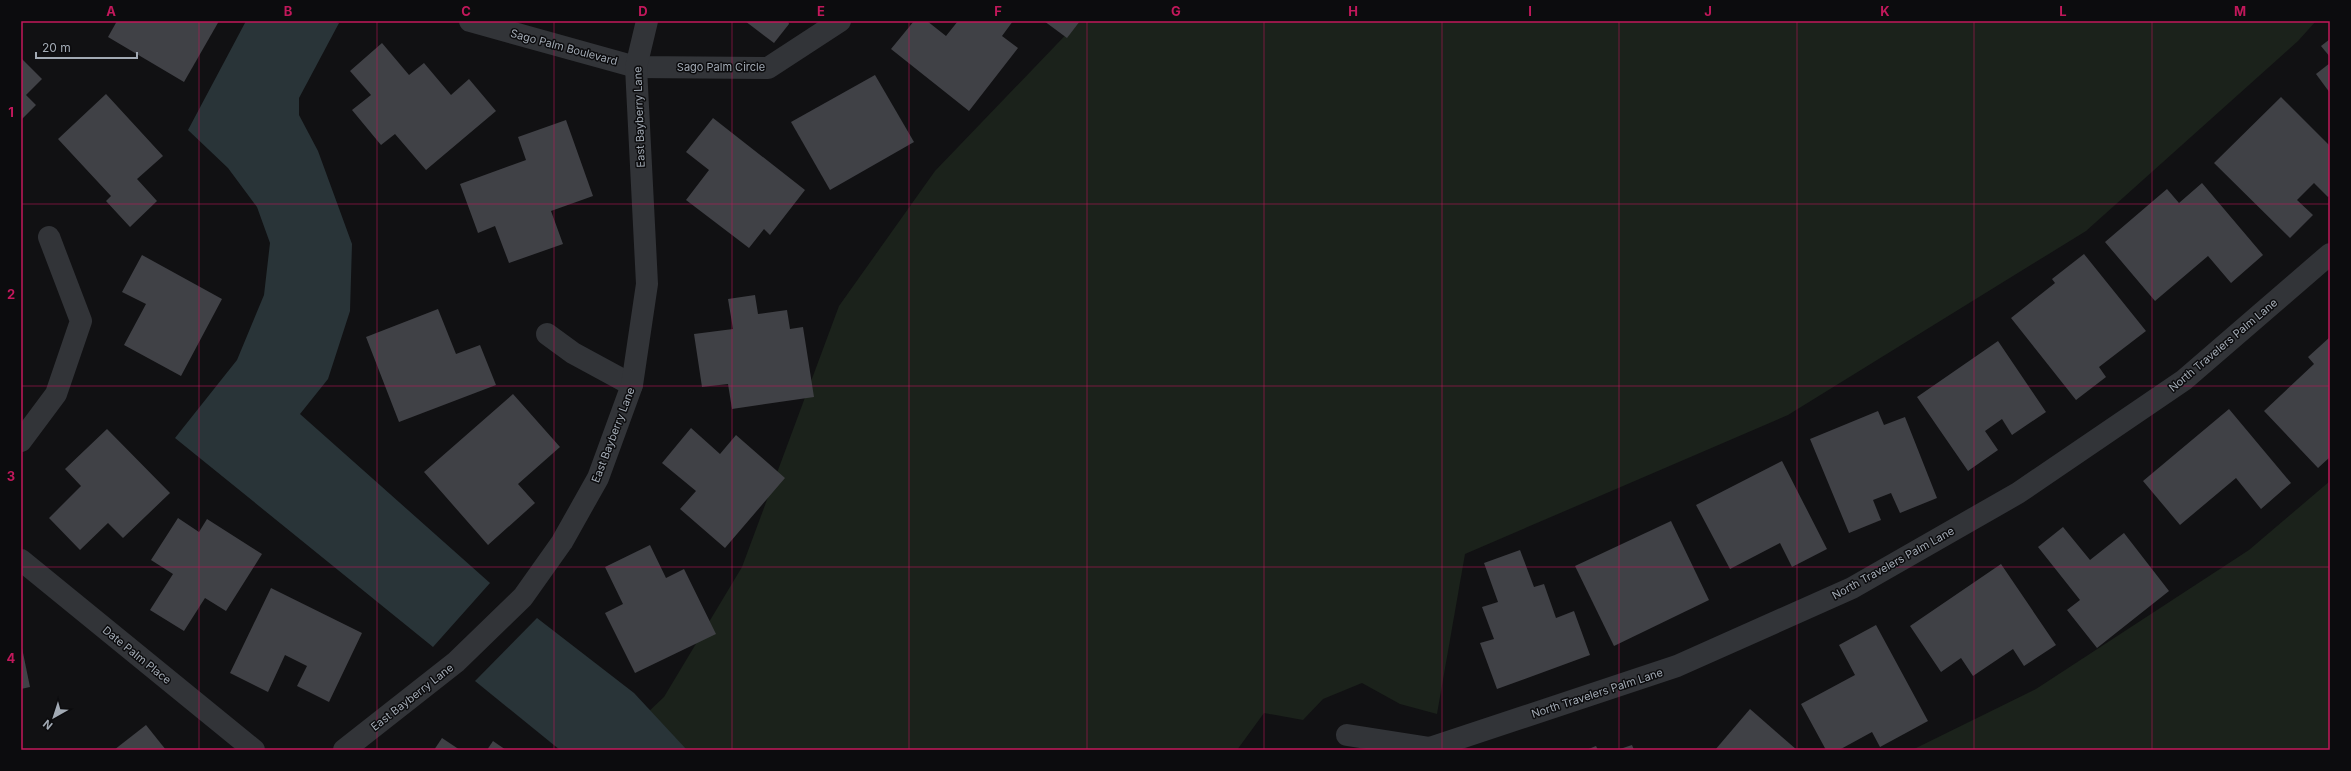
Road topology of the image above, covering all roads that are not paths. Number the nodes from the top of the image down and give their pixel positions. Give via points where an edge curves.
1 (470, 21) edge
2 (647, 21) edge
3 (840, 21) edge
4 (636, 67) junction
5 (49, 237) dead end
6 (2330, 254) edge
7 (547, 334) dead end
8 (632, 385) junction
9 (21, 441) edge
10 (21, 560) edge
11 (1347, 735) dead end
12 (254, 750) edge
13 (344, 750) edge

1 - 4 street, Sago Palm Boulevard
2 - 4 street, East Bayberry Lane
3 - 4 street, Sago Palm Circle via 768,68
4 - 8 street, East Bayberry Lane via 648,284
5 - 9 street via 81,321 56,394
6 - 11 street, North Travelers Palm Lane via 2184,380 2018,493 1852,588 1677,666 1430,748
7 - 8 street via 573,353
8 - 13 street, East Bayberry Lane via 598,478 562,542 523,597 456,662
10 - 12 street, Date Palm Place

